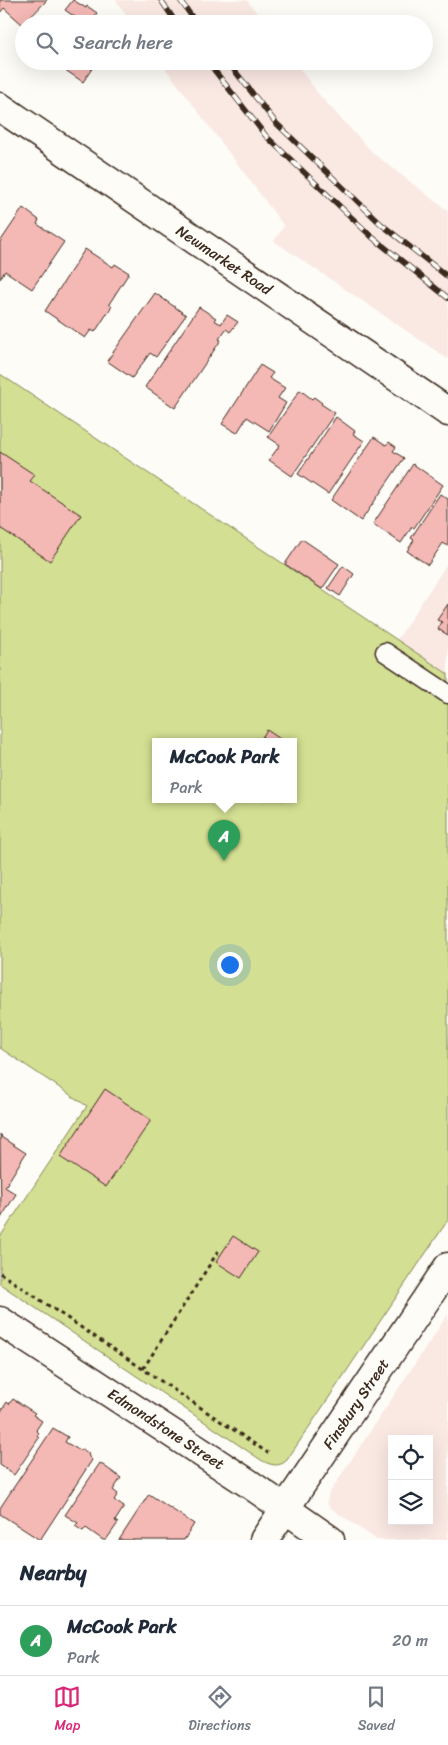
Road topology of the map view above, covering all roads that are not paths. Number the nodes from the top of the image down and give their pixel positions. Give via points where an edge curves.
1 (0, 107) edge
2 (448, 412) edge
3 (385, 652) dead end
4 (448, 694) edge
5 (448, 1267) edge
6 (0, 1321) edge
7 (285, 1509) junction
8 (264, 1540) edge
9 (330, 1540) edge

1 - 2 street, Newmarket Road
3 - 4 lane
5 - 7 street, Finsbury Street
6 - 7 street, Edmondstone Street
7 - 8 street, Finsbury Street
7 - 9 street, Edmondstone Street

